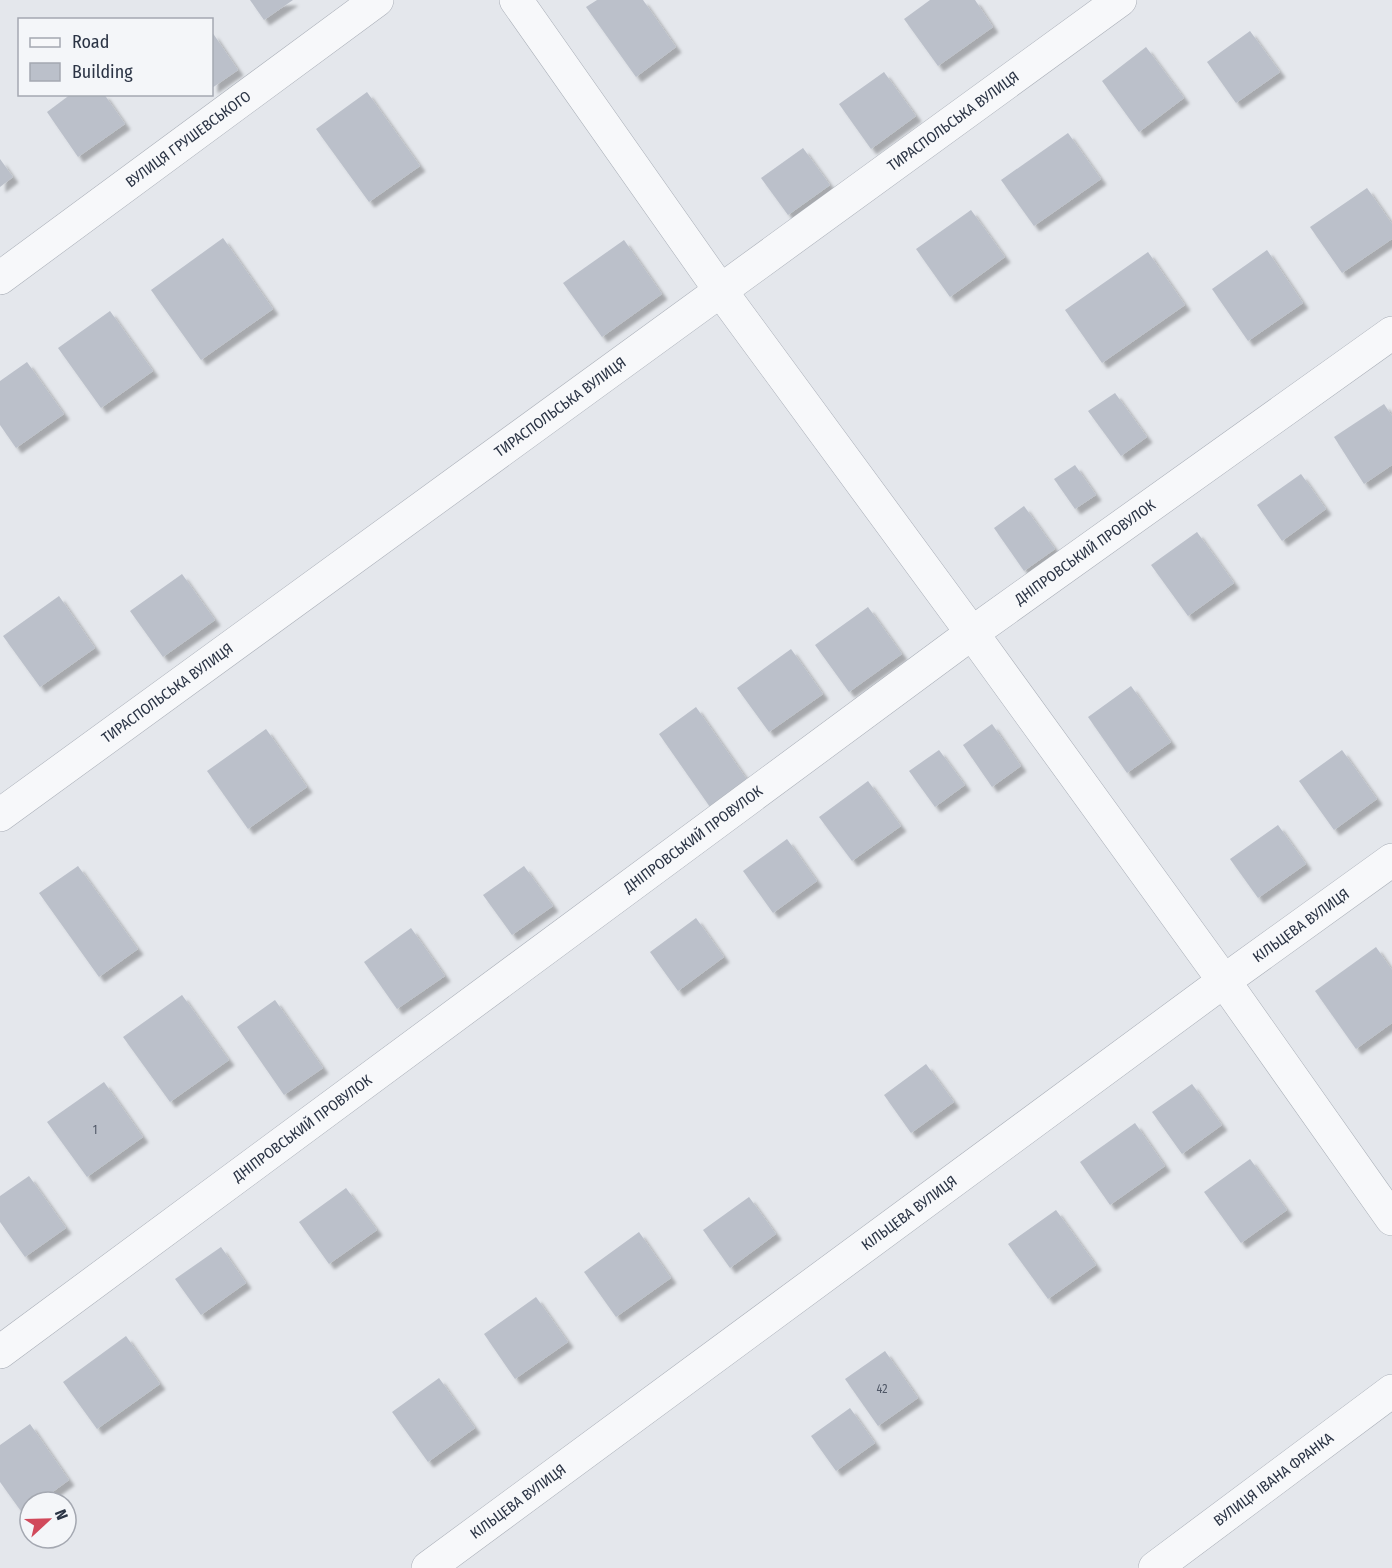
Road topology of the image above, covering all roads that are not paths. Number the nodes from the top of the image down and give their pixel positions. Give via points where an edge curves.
1 (377, 0) edge
2 (516, 0) edge
3 (1120, 0) edge
4 (0, 278) edge
5 (720, 290) junction
6 (1392, 333) edge
7 (972, 633) junction
8 (0, 815) edge
9 (1392, 860) edge
10 (1224, 981) junction
11 (1392, 1219) edge
12 (0, 1352) edge
13 (1392, 1391) edge
14 (428, 1568) edge
15 (1155, 1568) edge

1 - 4 street, ВУЛИЦЯ ГРУШЕВСЬКОГО
2 - 5 street
3 - 5 street, ТИРАСПОЛЬСЬКА ВУЛИЦЯ
5 - 7 street
5 - 8 street, ТИРАСПОЛЬСЬКА ВУЛИЦЯ
6 - 7 street, ДНІПРОВСЬКИЙ ПРОВУЛОК
7 - 10 street
7 - 12 street, ДНІПРОВСЬКИЙ ПРОВУЛОК
9 - 10 street, КІЛЬЦЕВА ВУЛИЦЯ
10 - 11 street
10 - 14 street, КІЛЬЦЕВА ВУЛИЦЯ
13 - 15 street, ВУЛИЦЯ ІВАНА ФРАНКА

